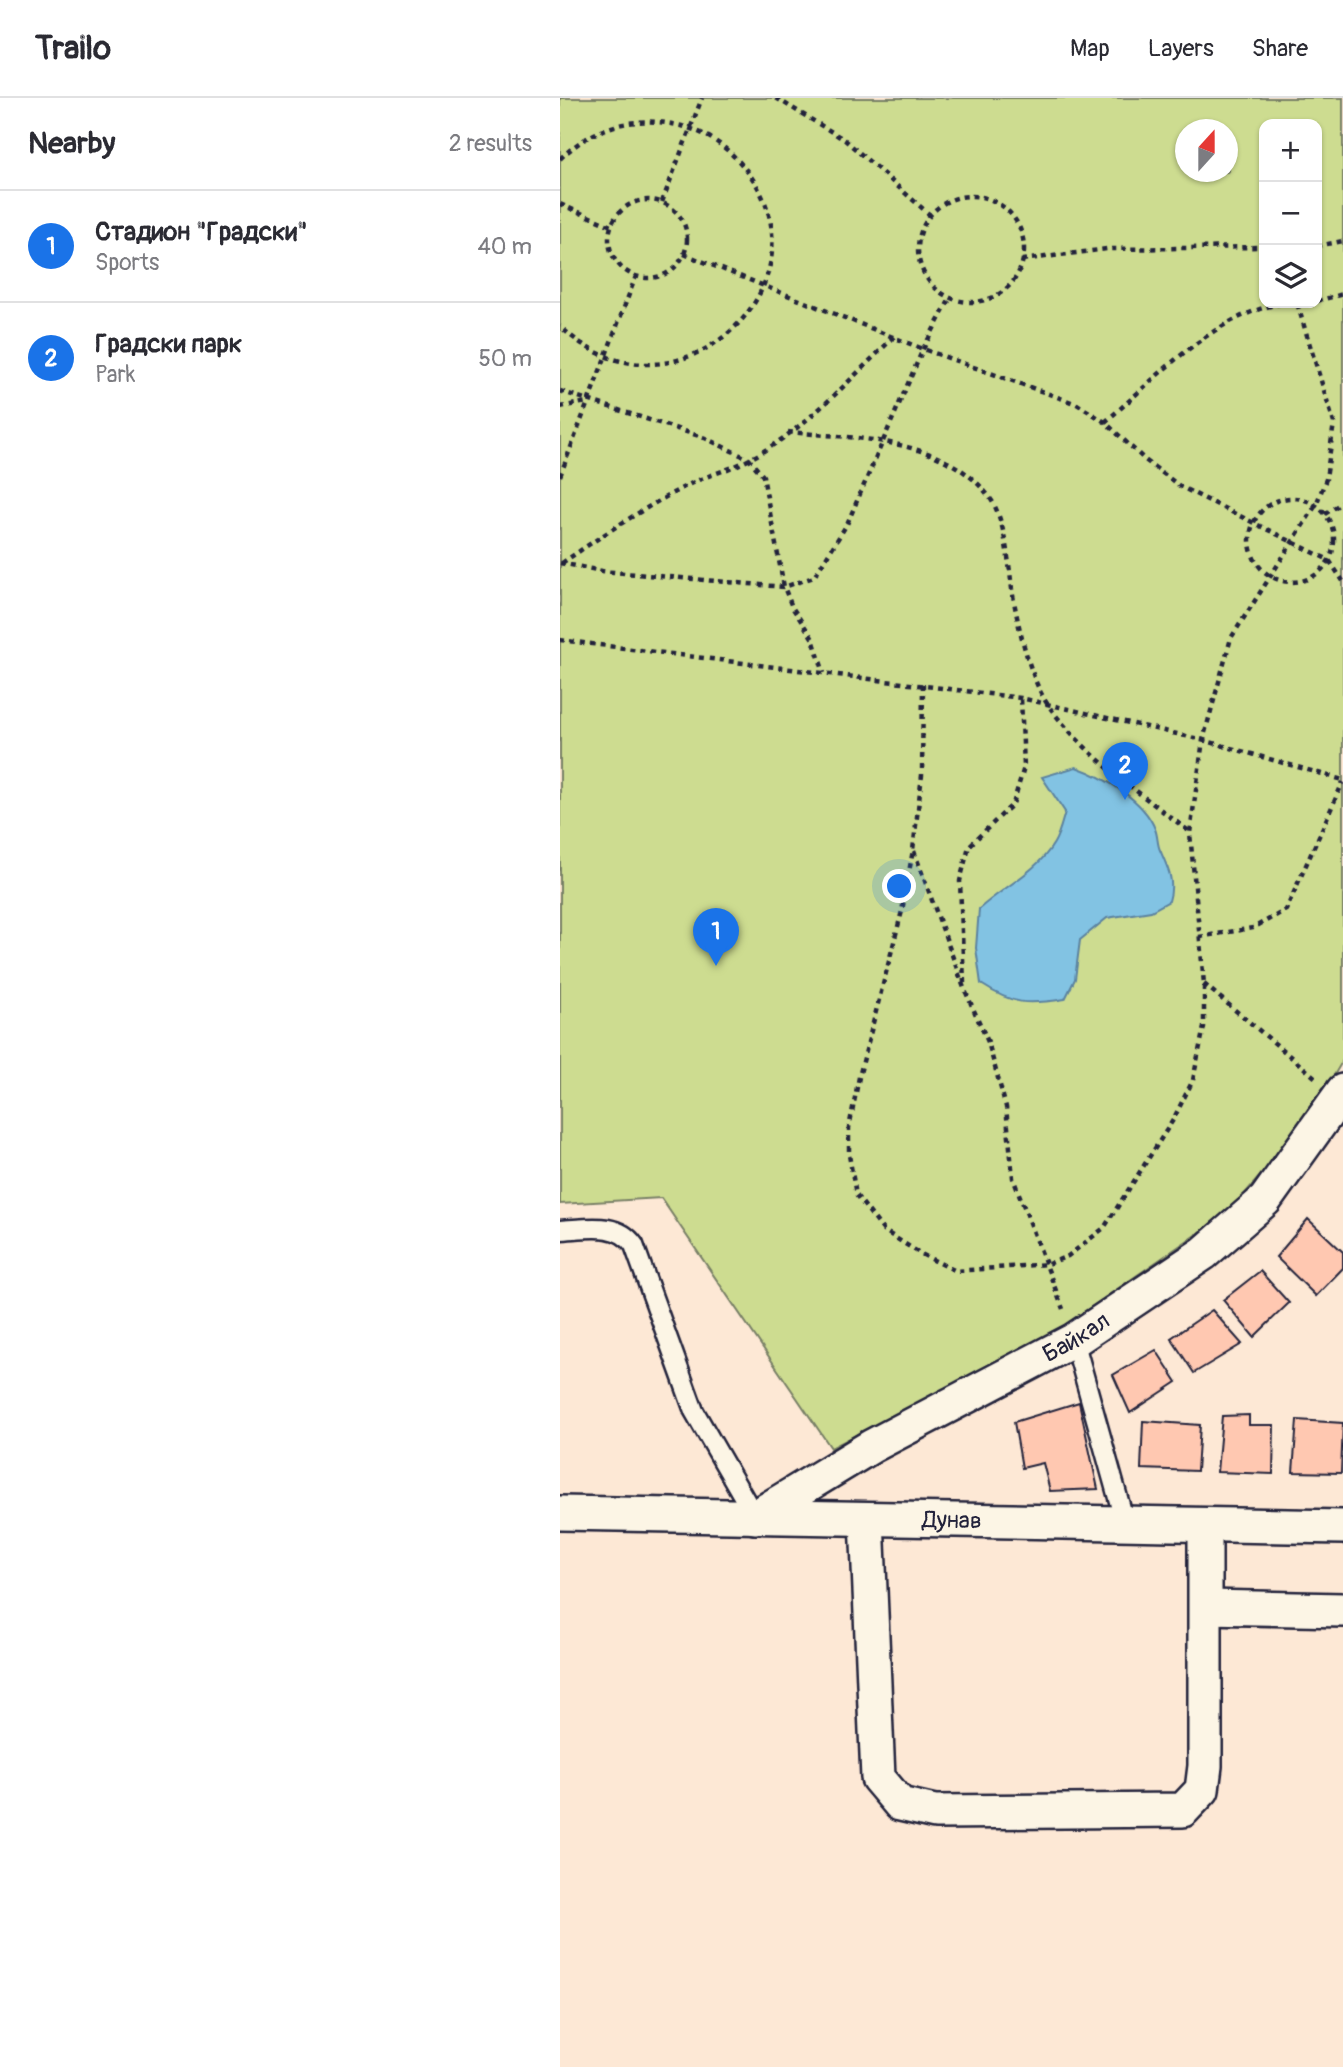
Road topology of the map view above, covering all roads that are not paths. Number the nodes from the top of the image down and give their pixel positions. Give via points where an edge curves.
1 (1342, 1096) edge
2 (560, 1230) edge
3 (1074, 1340) junction
4 (560, 1513) edge
5 (755, 1517) junction
6 (867, 1518) junction
7 (1125, 1523) junction
8 (1206, 1525) junction
9 (1343, 1527) edge
10 (1206, 1607) junction
11 (1343, 1610) edge

1 - 3 street, Байкал via 1265,1200 1204,1253
2 - 5 lane via 613,1228 634,1245 694,1411
3 - 5 street, Байкал via 872,1446
3 - 7 lane
4 - 5 street, Дунав
5 - 6 street, Дунав
6 - 7 street, Дунав
6 - 10 street via 878,1778 900,1804 935,1812 1183,1810 1202,1790 1205,1766
7 - 8 street, Дунав
8 - 9 street, Дунав
8 - 10 street
10 - 11 street

